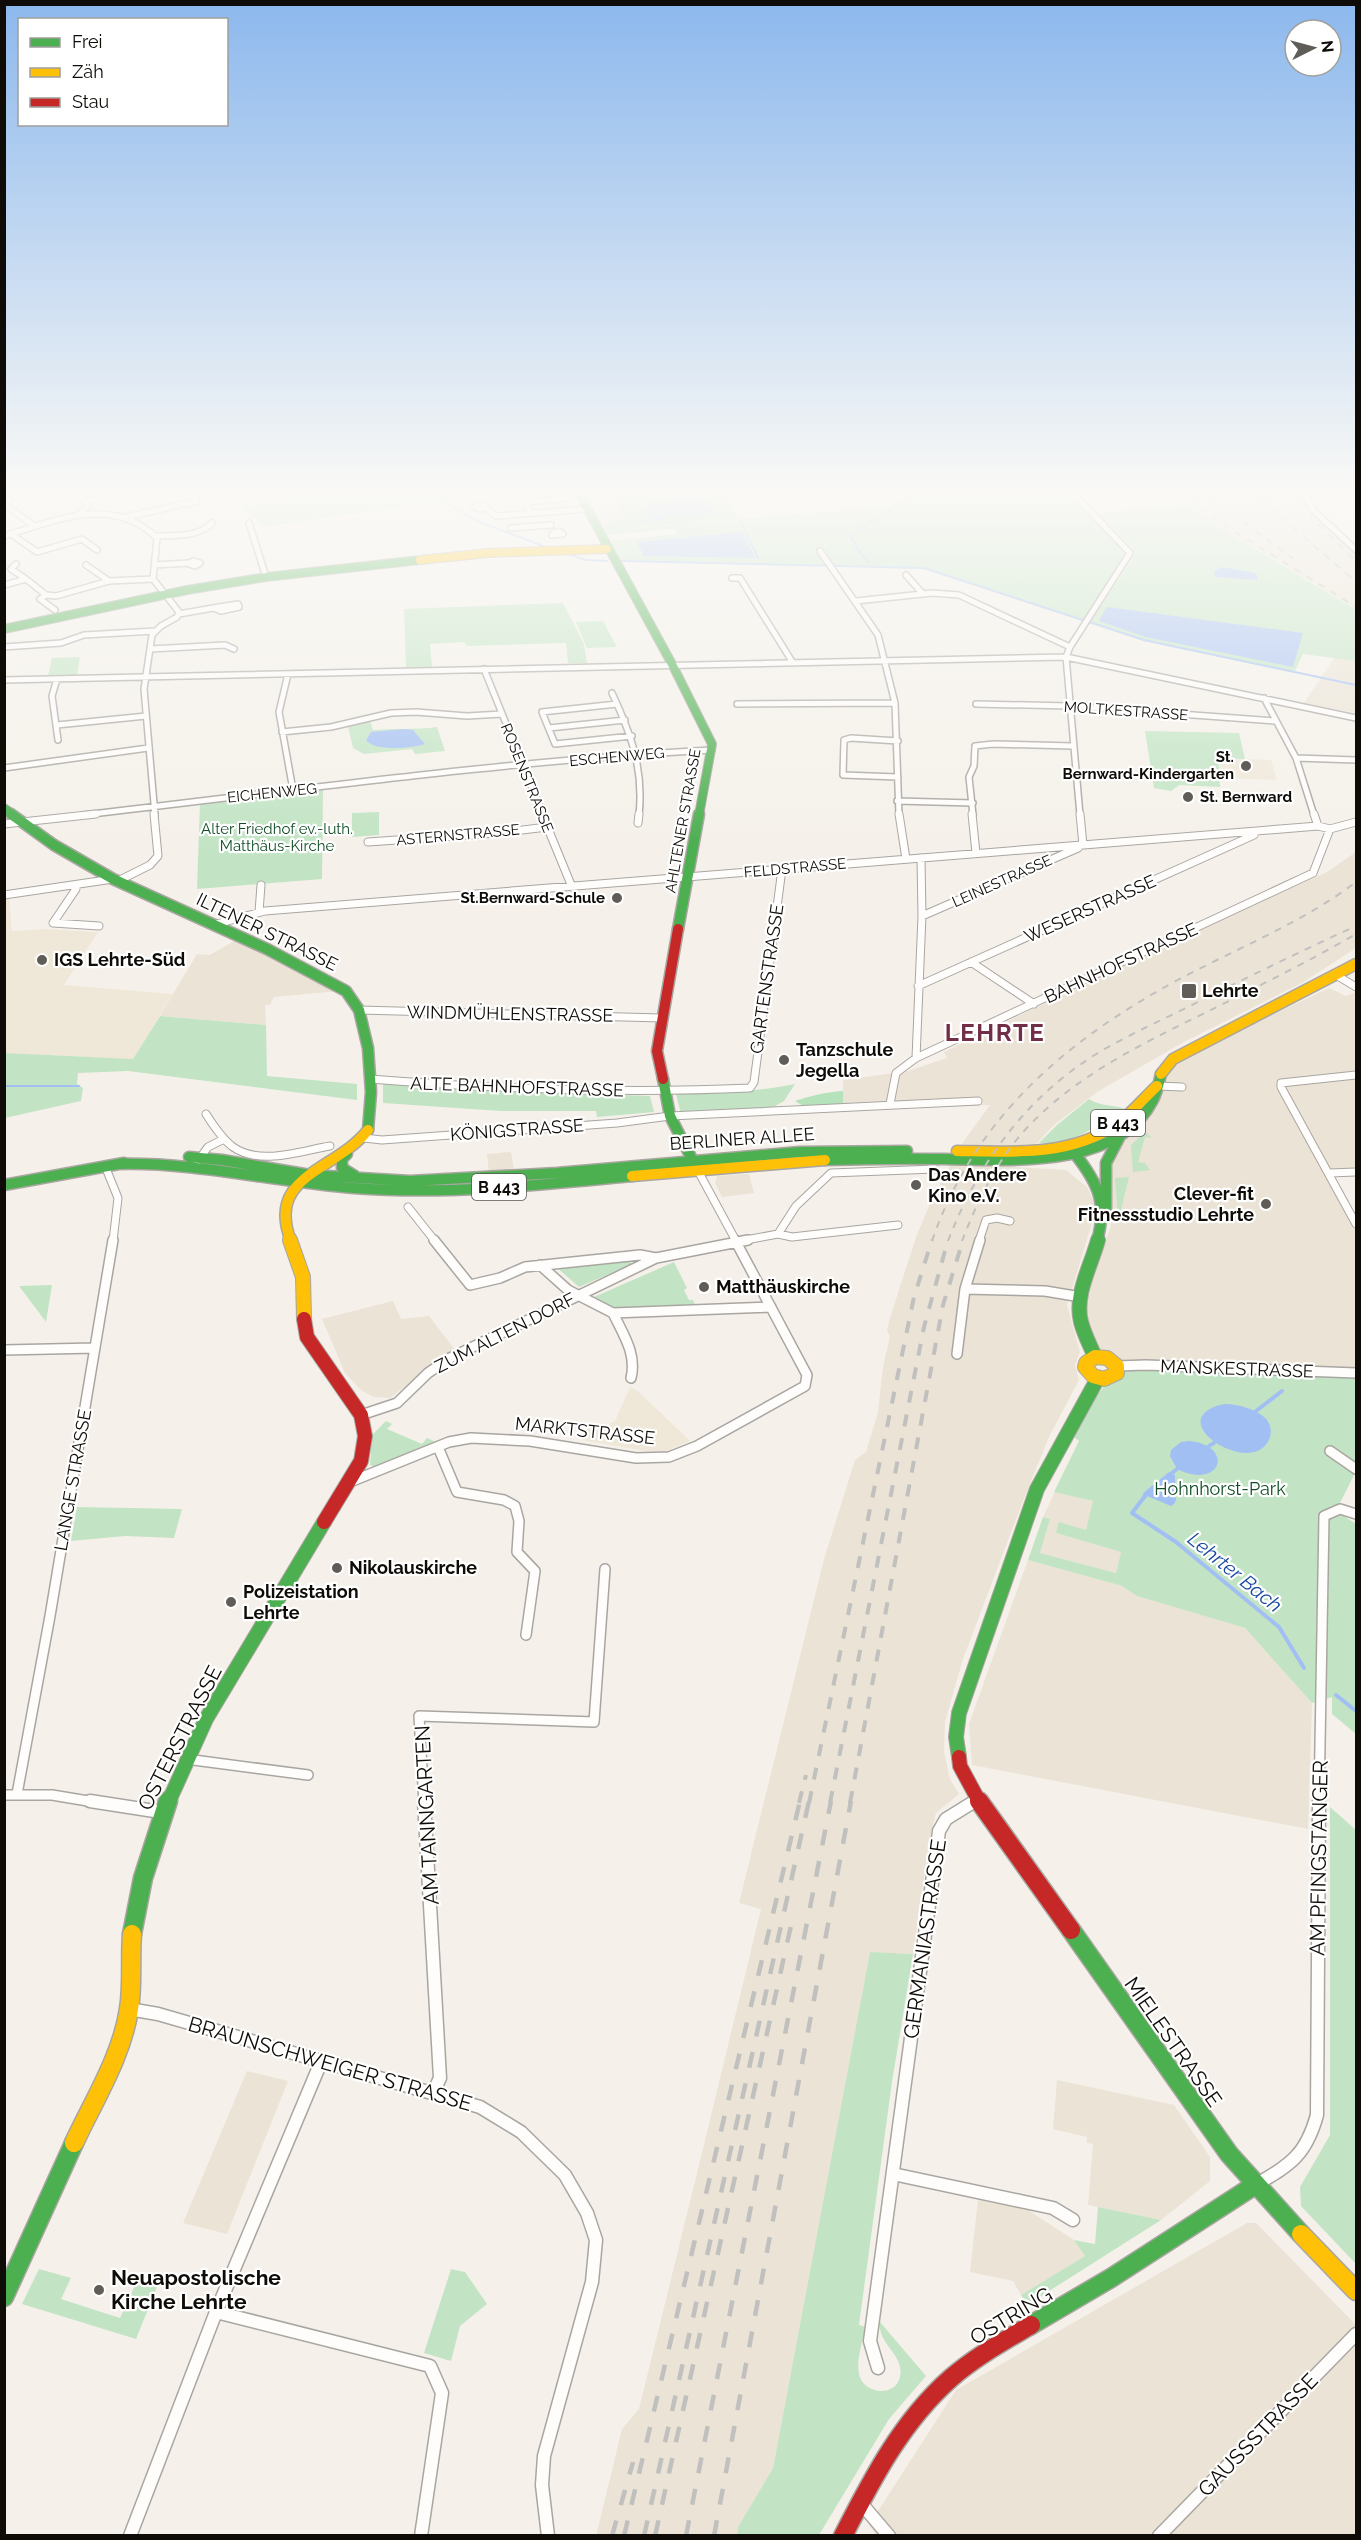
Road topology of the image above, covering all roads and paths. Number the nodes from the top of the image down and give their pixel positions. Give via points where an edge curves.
1 (99, 609) edge
2 (176, 609) edge
3 (209, 609) edge
4 (641, 609) edge
5 (759, 609) edge
6 (861, 609) edge
7 (988, 609) edge
8 (1095, 609) edge
9 (179, 614) junction
10 (4, 629) edge
11 (155, 631) junction
12 (4, 647) edge
13 (1070, 647) junction
14 (150, 649) junction
15 (234, 649) dead end
16 (1066, 657) junction
17 (885, 660) junction
18 (793, 663) junction
19 (673, 666) junction
20 (483, 669) junction
21 (288, 675) junction
22 (146, 677) junction
23 (57, 679) junction
24 (4, 680) edge
25 (612, 693) dead end
26 (1264, 698) junction
27 (895, 703) junction
28 (617, 704) junction
29 (737, 704) dead end
30 (976, 704) dead end
31 (1070, 706) junction
32 (502, 714) junction
33 (146, 716) junction
34 (1356, 718) edge
35 (625, 720) junction
36 (1275, 721) junction
37 (57, 725) junction
38 (549, 728) junction
39 (282, 732) junction
40 (632, 736) junction
41 (58, 740) dead end
42 (898, 741) junction
43 (1073, 746) junction
44 (148, 748) junction
45 (712, 750) junction
46 (638, 754) junction
47 (1296, 758) junction
48 (1356, 760) edge
49 (522, 765) junction
50 (4, 768) edge
51 (898, 777) junction
52 (293, 790) junction
53 (897, 801) junction
54 (973, 803) junction
55 (152, 807) junction
56 (4, 808) edge
57 (22, 822) junction
58 (1356, 822) edge
59 (638, 823) dead end
60 (4, 824) edge
61 (1318, 826) junction
62 (547, 827) junction
63 (1330, 829) junction
64 (1262, 832) junction
65 (368, 842) dead end
66 (1083, 845) junction
67 (976, 854) junction
68 (921, 858) junction
69 (906, 859) junction
70 (782, 869) junction
71 (689, 877) junction
72 (116, 880) junction
73 (75, 885) junction
74 (261, 885) dead end
75 (572, 886) junction
76 (4, 896) edge
77 (259, 912) junction
78 (922, 916) junction
79 (213, 925) junction
80 (99, 926) dead end
81 (971, 962) junction
82 (1356, 964) edge
83 (1336, 975) junction
84 (918, 986) junction
85 (1356, 987) edge
86 (1034, 1004) junction
87 (359, 1010) junction
88 (662, 1018) junction
89 (916, 1058) junction
90 (1356, 1075) edge
91 (370, 1079) junction
92 (1157, 1086) junction
93 (1182, 1087) dead end
94 (750, 1088) joint
95 (665, 1093) junction
96 (978, 1101) dead end
97 (890, 1104) junction
98 (206, 1114) dead end
99 (670, 1116) junction
100 (1122, 1134) junction
101 (364, 1138) junction
102 (224, 1139) junction
103 (330, 1146) dead end
104 (1073, 1150) junction
105 (346, 1154) junction
106 (198, 1161) junction
107 (695, 1165) junction
108 (105, 1166) junction
109 (935, 1169) dead end
110 (1356, 1172) edge
111 (1330, 1173) junction
112 (305, 1178) junction
113 (377, 1180) junction
114 (4, 1185) edge
115 (408, 1206) dead end
116 (1106, 1208) junction
117 (1010, 1221) dead end
118 (1356, 1224) edge
119 (898, 1225) dead end
120 (778, 1234) junction
121 (738, 1242) junction
122 (656, 1258) junction
123 (540, 1265) junction
124 (965, 1290) junction
125 (580, 1295) junction
126 (1081, 1297) junction
127 (771, 1307) junction
128 (614, 1313) junction
129 (95, 1348) junction
130 (4, 1350) edge
131 (957, 1354) dead end
132 (1095, 1357) junction
133 (1117, 1366) junction
134 (1356, 1373) edge
135 (631, 1378) dead end
136 (1098, 1378) junction
137 (361, 1415) junction
138 (438, 1448) junction
139 (1330, 1451) dead end
140 (1356, 1469) edge
141 (350, 1482) junction
142 (1356, 1514) edge
143 (606, 1569) dead end
144 (526, 1635) dead end
145 (186, 1759) junction
146 (308, 1775) dead end
147 (17, 1794) junction
148 (4, 1795) edge
149 (978, 1799) junction
150 (161, 1812) junction
151 (129, 2008) junction
152 (321, 2062) junction
153 (433, 2093) junction
154 (893, 2174) junction
155 (1256, 2185) junction
156 (1073, 2220) dead end
157 (1356, 2291) edge
158 (4, 2297) edge
159 (216, 2312) junction
160 (1356, 2334) edge
161 (879, 2368) dead end
162 (860, 2502) junction
163 (130, 2535) edge
164 (421, 2535) edge
165 (548, 2535) edge
166 (843, 2535) edge
167 (889, 2535) edge
168 (1159, 2535) edge

1 - 10 street
2 - 9 street
3 - 9 street
4 - 19 street, AHLTENER STRASSE
5 - 18 street
6 - 17 street via 878,635
7 - 13 street
8 - 13 street
9 - 11 street
11 - 12 street via 84,634 61,644
11 - 14 street
13 - 16 street
14 - 15 street via 225,645
14 - 22 street
16 - 17 street
16 - 26 street
16 - 31 street
17 - 18 street
17 - 27 street
18 - 19 street
19 - 20 street
19 - 45 street, AHLTENER STRASSE via 710,738
20 - 21 street
20 - 32 street, ROSENSTRASSE
21 - 22 street
21 - 39 street via 279,712
22 - 23 street
22 - 33 street
23 - 24 street
23 - 37 street via 52,696
25 - 28 street
26 - 34 street
26 - 36 street
27 - 29 street
27 - 42 street
28 - 35 street
28 - 38 street via 542,712
30 - 31 street, MOLTKESTRASSE
31 - 36 street, MOLTKESTRASSE
31 - 43 street
32 - 39 street via 391,713 331,727
32 - 49 street, ROSENSTRASSE
33 - 37 street
33 - 44 street
35 - 38 street
35 - 40 street
36 - 47 street
37 - 41 street
38 - 40 street via 555,744
39 - 52 street
40 - 46 street
42 - 51 street
42 - 51 street via 844,740 843,775
43 - 54 street via 975,746 969,777
43 - 66 street
44 - 50 street
44 - 55 street
45 - 46 street, ESCHENWEG
45 - 71 street, AHLTENER STRASSE
46 - 49 street, ESCHENWEG
46 - 59 street via 642,791
47 - 48 street
47 - 61 street
49 - 52 street, EICHENWEG
49 - 62 street, ROSENSTRASSE
51 - 53 street
52 - 55 street, EICHENWEG
53 - 54 street
53 - 69 street
54 - 67 street
55 - 57 street, EICHENWEG
55 - 72 street via 157,821 158,856 150,865
56 - 57 street, ILTENER STRASSE
57 - 60 street, EICHENWEG
57 - 72 street, ILTENER STRASSE
58 - 63 street
61 - 63 street, FELDSTRASSE
61 - 64 street, FELDSTRASSE
62 - 65 street, ASTERNSTRASSE
62 - 75 street, ROSENSTRASSE
63 - 86 street, BAHNHOFSTRASSE via 1312,873
64 - 66 street, FELDSTRASSE
64 - 81 street, WESERSTRASSE
66 - 67 street, FELDSTRASSE
66 - 78 street, LEINESTRASSE
67 - 68 street, FELDSTRASSE
68 - 69 street, FELDSTRASSE
68 - 78 street
69 - 70 street, FELDSTRASSE
70 - 71 street, FELDSTRASSE
70 - 94 street, GARTENSTRASSE via 754,1082
71 - 75 street, FELDSTRASSE
71 - 88 street, AHLTENER STRASSE
72 - 73 street
72 - 79 street, ILTENER STRASSE
73 - 76 street
73 - 80 street via 53,923
74 - 77 street
75 - 77 street, FELDSTRASSE
77 - 79 street, FELDSTRASSE
78 - 84 street
79 - 87 street, ILTENER STRASSE via 334,983
81 - 84 street, WESERSTRASSE
81 - 86 street
82 - 83 street, B 443
83 - 85 street
83 - 92 street, B 443 via 1173,1059 1162,1071
84 - 89 street
86 - 89 street, BAHNHOFSTRASSE
87 - 88 street, WINDMÜHLENSTRASSE
87 - 91 street, ILTENER STRASSE via 366,1033
88 - 95 street, AHLTENER STRASSE via 657,1051
89 - 97 street, BAHNHOFSTRASSE via 896,1073
90 - 111 street via 1281,1083
91 - 95 street, ALTE BAHNHOFSTRASSE via 473,1088
91 - 101 street, ILTENER STRASSE via 370,1119
92 - 93 street
92 - 100 street, B 443 via 1151,1104
92 - 104 street, BERLINER ALLEE / B 443 via 1110,1129
94 - 95 street, ALTE BAHNHOFSTRASSE
95 - 99 street, AHLTENER STRASSE
96 - 97 street
97 - 99 street
98 - 102 street
99 - 101 street, KÖNIGSTRASSE via 382,1140
99 - 107 street, MARKTSTRASSE
100 - 104 street, B 443
100 - 116 street via 1106,1162
101 - 105 street
102 - 103 street via 243,1152 261,1156
102 - 106 street via 208,1147
104 - 107 street, BERLINER ALLEE / B 443 via 1022,1160 844,1159
104 - 116 street via 1099,1186
105 - 112 street
105 - 113 street via 341,1165 345,1171
106 - 108 street, B 443 via 171,1156
106 - 112 street, B 443
107 - 112 street, BERLINER ALLEE / B 443 via 557,1184 460,1189 387,1190
107 - 113 street, BERLINER ALLEE / B 443 via 508,1177
107 - 121 street, MARKTSTRASSE
108 - 114 street, B 443
108 - 129 street, LANGE STRASSE via 118,1204
109 - 120 street via 831,1173 796,1206
110 - 111 street
111 - 118 street
112 - 113 street, BERLINER ALLEE / B 443
112 - 137 street via 286,1199 285,1220 303,1277 307,1337
115 - 123 street via 470,1285
116 - 126 street
117 - 124 street via 986,1220
119 - 120 street via 792,1237
120 - 121 street
121 - 122 street
121 - 127 street, MARKTSTRASSE
122 - 123 street via 640,1255
122 - 125 street, ZUM ALTEN DORF
123 - 125 street via 568,1290
124 - 126 street via 1045,1291
124 - 131 street
125 - 128 street
125 - 137 street, ZUM ALTEN DORF via 450,1358 396,1403
126 - 132 street via 1081,1319
127 - 128 street
127 - 138 street, MARKTSTRASSE via 807,1375 805,1386 697,1446 669,1457 636,1458 530,1441 471,1438
128 - 135 street via 634,1360
129 - 130 street
129 - 147 street, LANGE STRASSE
132 - 133 street via 1107,1358
132 - 136 street via 1085,1367
133 - 134 street, MANSKESTRASSE
133 - 136 street via 1115,1376
136 - 149 street via 1037,1489 959,1713 956,1737 960,1766
137 - 141 street, OSTERSTRASSE via 365,1447
138 - 141 street
138 - 144 street via 457,1492 504,1500 515,1506 519,1521 517,1552 535,1571
139 - 140 street
141 - 145 street, OSTERSTRASSE via 215,1704
142 - 155 street, AM PFINGSTANGER via 1349,1509 1324,1516 1317,2115 1311,2141 1296,2161
143 - 153 street, AM TANNGARTEN via 594,1722 419,1716 440,2078
145 - 146 street
145 - 150 street, OSTERSTRASSE
147 - 148 street
147 - 150 street via 52,1795
149 - 154 street, GERMANIASTRASSE via 946,1819 939,1831
149 - 155 street, MIELESTRASSE via 1229,2154
150 - 151 street, OSTERSTRASSE via 135,1909 129,1957
151 - 152 street, BRAUNSCHWEIGER STRASSE
151 - 158 street, OSTERSTRASSE via 121,2040
152 - 153 street, BRAUNSCHWEIGER STRASSE
152 - 159 street
153 - 165 street, BRAUNSCHWEIGER STRASSE via 480,2107 522,2132 565,2175 587,2213 596,2240 592,2282 544,2456 542,2485
154 - 156 street via 1053,2208
154 - 161 street, GERMANIASTRASSE via 870,2341
155 - 157 street, MIELESTRASSE
155 - 162 street, OSTRING via 964,2368 906,2426
159 - 163 street
159 - 164 street via 430,2366 442,2393
160 - 168 street, GAUSSSTRASSE
162 - 166 street, OSTRING
162 - 167 street

